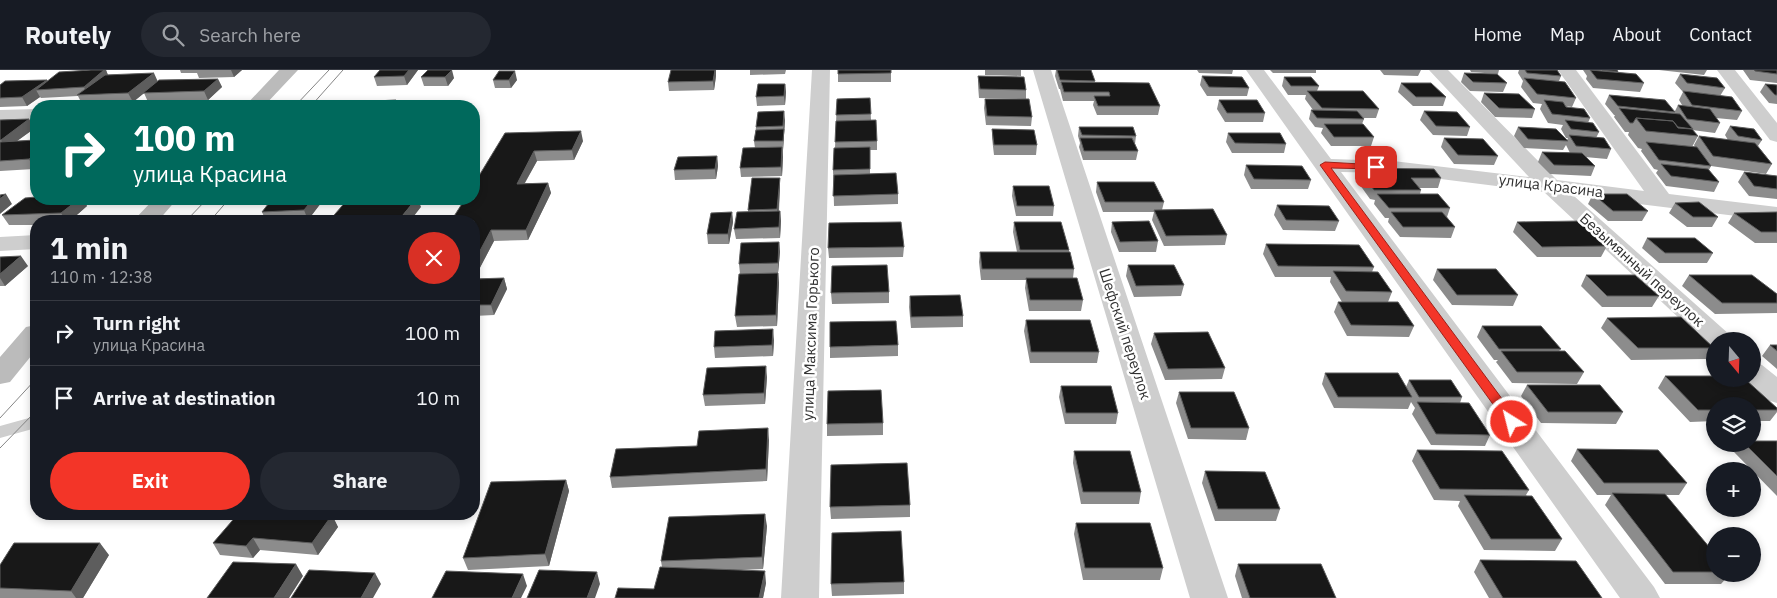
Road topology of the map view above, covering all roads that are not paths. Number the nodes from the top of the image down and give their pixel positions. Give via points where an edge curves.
1 (290, 70) edge
2 (821, 70) edge
3 (1042, 70) edge
4 (1255, 70) edge
5 (1438, 70) edge
6 (1568, 70) edge
7 (1726, 70) edge
8 (260, 100) edge
9 (30, 115) edge
10 (0, 116) edge
11 (1777, 136) edge
12 (1325, 165) junction
13 (1550, 186) junction
14 (1662, 200) junction
15 (160, 205) edge
16 (1777, 214) edge
17 (150, 215) edge
18 (30, 242) edge
19 (0, 244) edge
20 (1710, 332) edge
21 (30, 340) edge
22 (0, 375) edge
23 (1761, 379) edge
24 (1777, 394) edge
25 (30, 424) edge
26 (0, 432) edge
27 (800, 598) edge
28 (1209, 598) edge
29 (1642, 598) edge

1 - 8 main road
2 - 27 street, улица Максима Горького
3 - 28 street, Шефский переулок
4 - 12 street
5 - 13 street, Безымянный переулок
6 - 14 street
7 - 11 street
9 - 10 street
12 - 13 street, улица Красина via 1393,167
12 - 29 street
13 - 14 street, улица Красина
13 - 20 street, Безымянный переулок
14 - 16 street, улица Красина
15 - 17 main road
18 - 19 street
21 - 22 main road
23 - 24 street
25 - 26 lane

